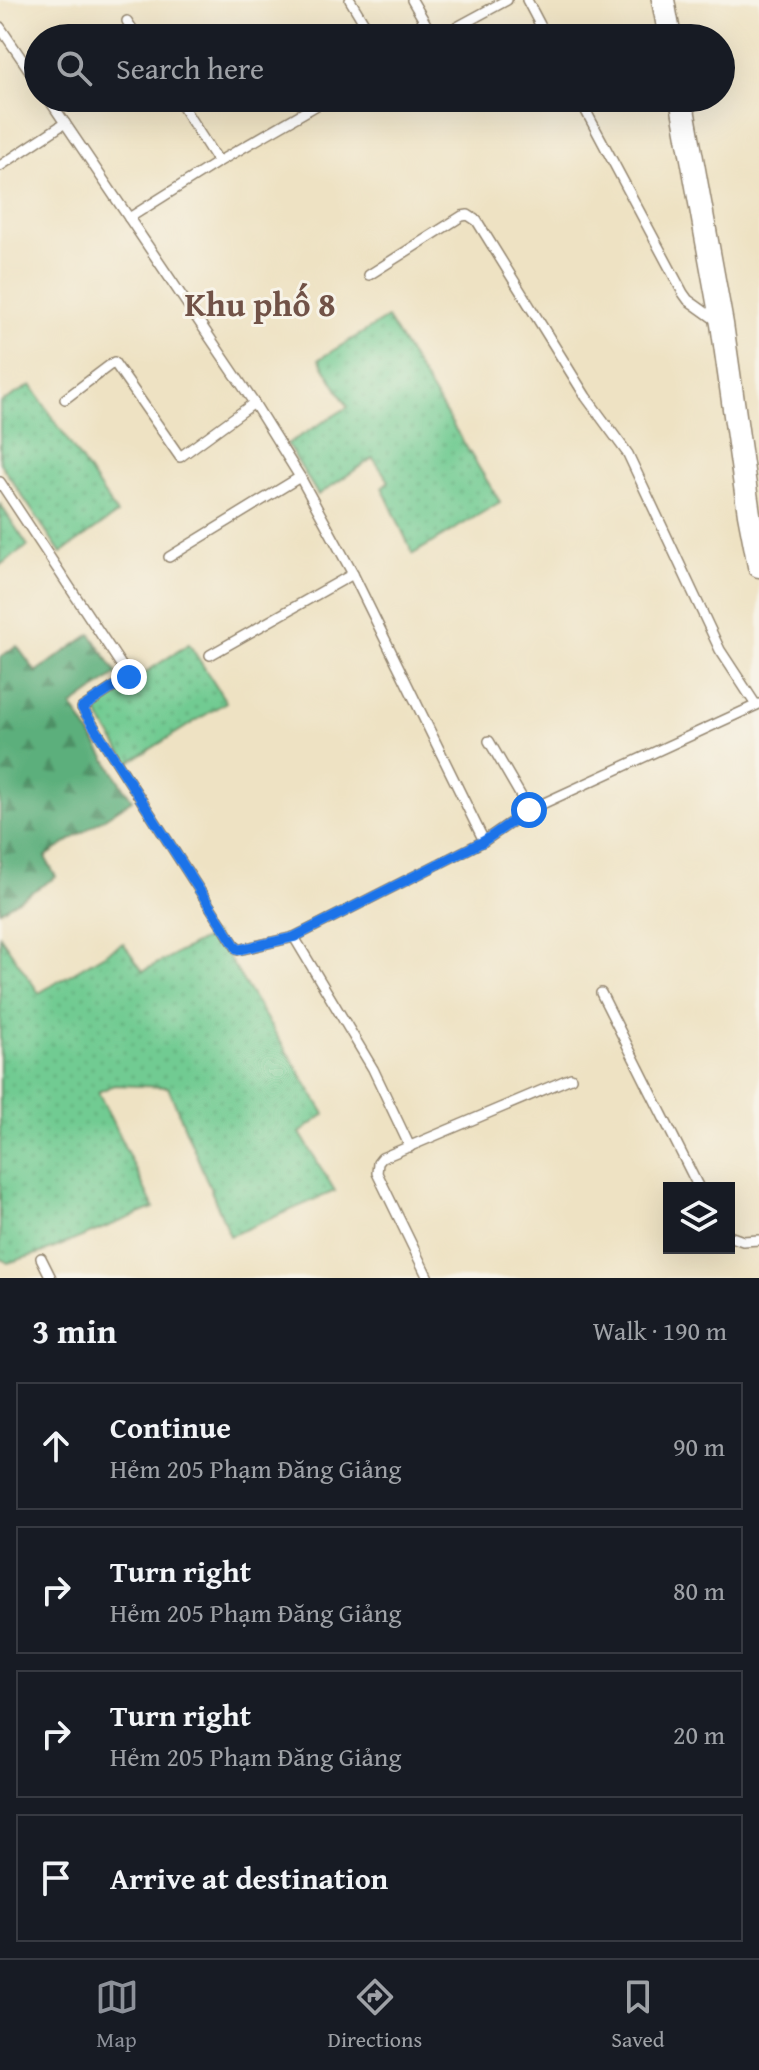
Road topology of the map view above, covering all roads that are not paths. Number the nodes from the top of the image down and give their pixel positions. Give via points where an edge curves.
1 (350, 0) edge
2 (412, 0) edge
3 (507, 0) edge
4 (527, 0) edge
5 (663, 0) edge
6 (127, 21) dead end
7 (129, 24) edge
8 (365, 24) edge
9 (427, 24) edge
10 (462, 24) edge
11 (540, 24) edge
12 (667, 24) edge
13 (0, 27) edge
14 (24, 62) edge
15 (58, 112) edge
16 (186, 112) edge
17 (305, 112) edge
18 (586, 112) edge
19 (684, 112) edge
20 (65, 123) junction
21 (218, 162) junction
22 (0, 166) edge
23 (129, 218) junction
24 (369, 275) dead end
25 (722, 324) junction
26 (65, 399) dead end
27 (254, 403) junction
28 (300, 477) junction
29 (0, 482) edge
30 (169, 557) dead end
31 (759, 566) edge
32 (353, 574) junction
33 (210, 655) dead end
34 (757, 705) edge
35 (489, 741) dead end
36 (529, 810) junction
37 (484, 841) junction
38 (294, 937) junction
39 (601, 993) dead end
40 (571, 1078) dead end
41 (410, 1147) junction
42 (696, 1182) edge
43 (735, 1238) edge
44 (759, 1240) edge
45 (41, 1258) dead end
46 (51, 1278) edge
47 (428, 1278) edge

1 - 8 lane
2 - 9 lane
3 - 10 lane
4 - 11 lane
5 - 12 street
6 - 7 lane
13 - 14 lane
15 - 20 lane
16 - 21 lane
17 - 21 lane
18 - 25 lane via 683,293
19 - 25 street
20 - 22 lane
20 - 23 lane
21 - 23 lane
23 - 27 lane
24 - 34 lane via 462,216 477,221 586,397 628,454 720,650
25 - 31 street
26 - 27 lane via 114,362 180,457
27 - 28 lane
28 - 30 lane
28 - 32 lane
29 - 38 lane via 129,677 82,708 238,950
32 - 33 lane
32 - 37 lane
34 - 36 lane
35 - 36 lane
36 - 37 lane
37 - 38 lane
38 - 41 lane via 373,1069
39 - 42 lane
40 - 41 lane
41 - 47 lane via 382,1158 377,1173
43 - 44 lane
45 - 46 lane

